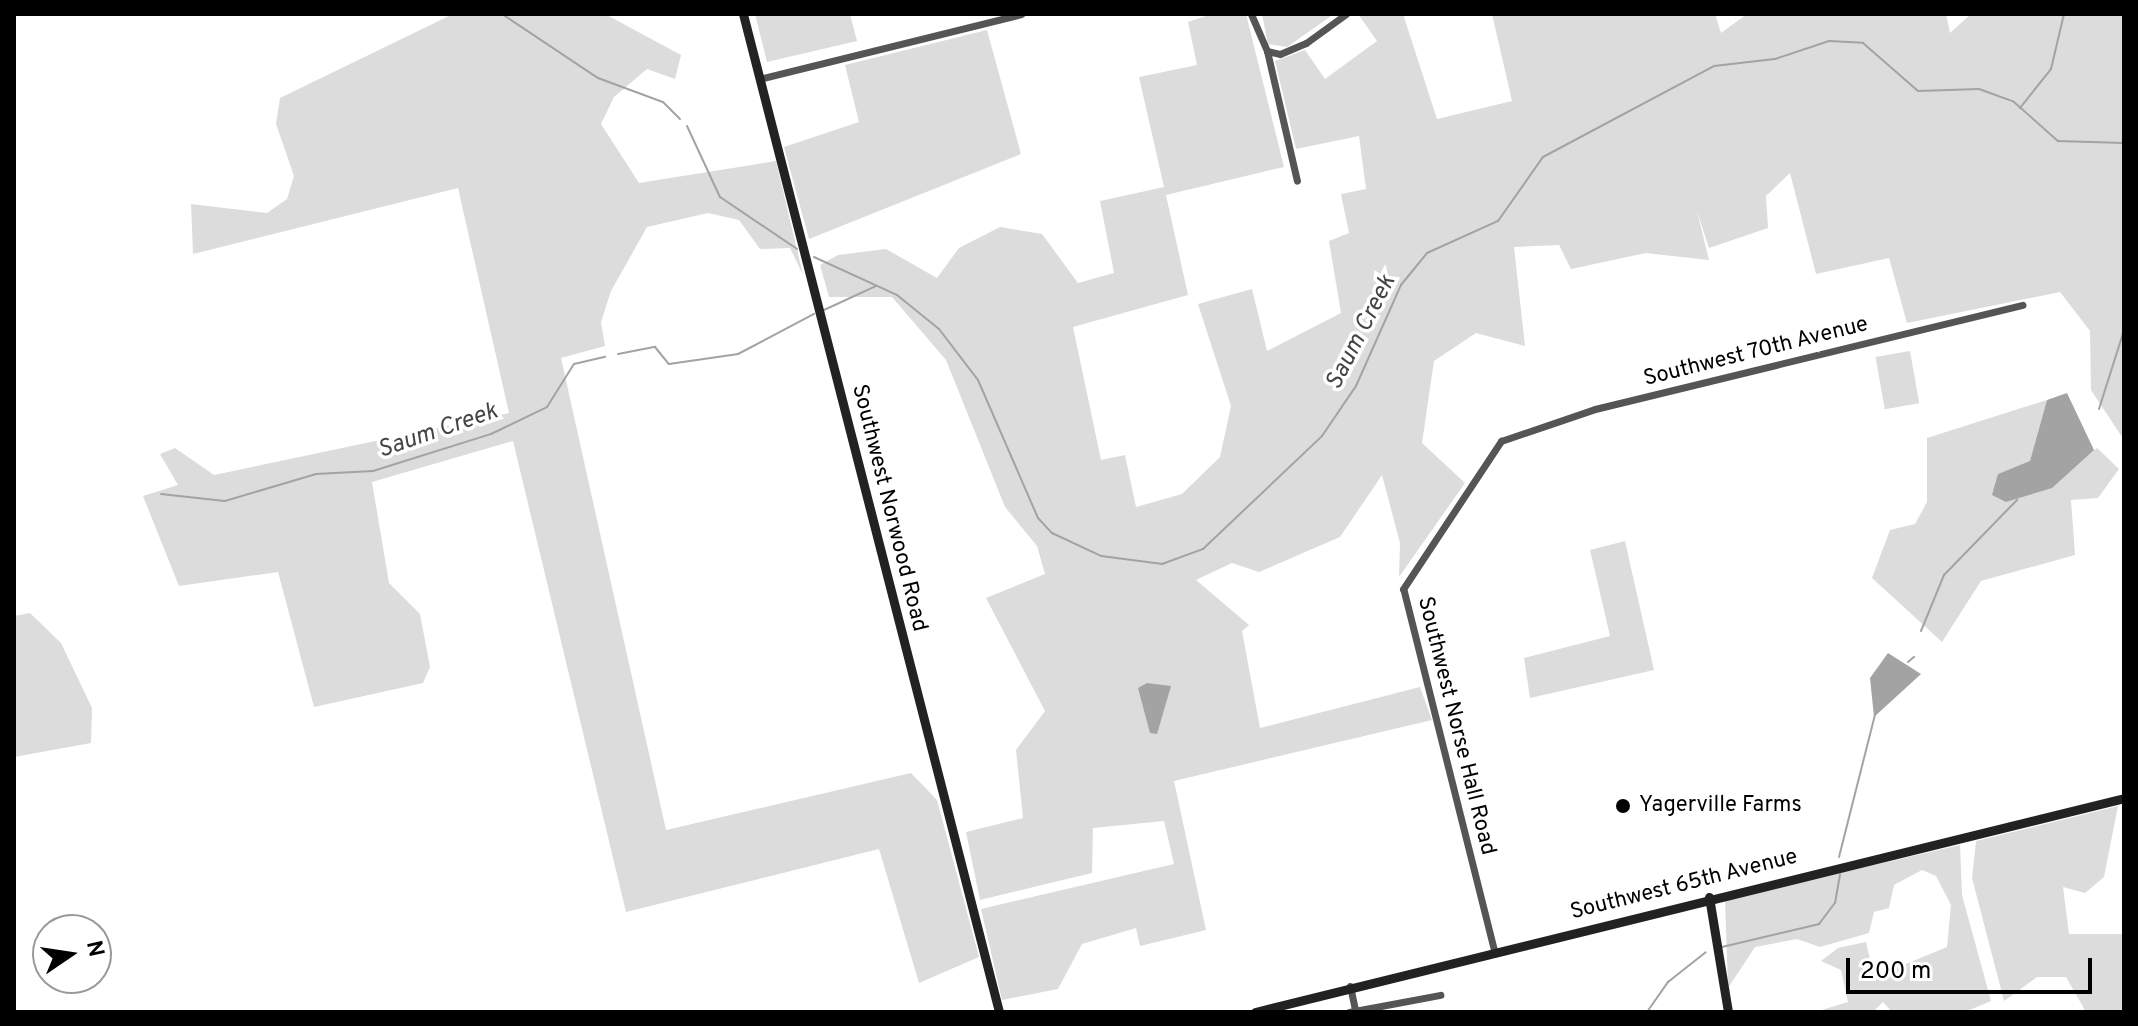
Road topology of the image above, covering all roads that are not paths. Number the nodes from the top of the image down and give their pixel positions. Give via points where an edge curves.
1 (743, 14) edge
2 (1021, 14) edge
3 (1251, 14) edge
4 (1346, 14) edge
5 (1267, 51) junction
6 (759, 79) junction
7 (1297, 181) dead end
8 (2023, 305) dead end
9 (1501, 441) joint
10 (2124, 798) edge
11 (1709, 897) junction
12 (1494, 950) junction
13 (1350, 986) junction
14 (1440, 995) dead end
15 (1352, 1011) edge
16 (999, 1012) edge
17 (1255, 1012) edge
18 (1728, 1012) edge

1 - 6 street, Southwest Norwood Road
2 - 6 street
3 - 5 street
4 - 5 street via 1306,43 1280,54
5 - 7 street
6 - 16 street, Southwest Norwood Road
8 - 9 street, Southwest 70th Avenue via 1595,409
9 - 12 street, Southwest Norse Hall Road via 1403,589
10 - 11 street, Southwest 65th Avenue
11 - 12 street, Southwest 65th Avenue
11 - 18 street
12 - 13 street, Southwest 65th Avenue
13 - 15 street
13 - 17 street, Southwest 65th Avenue
14 - 15 street

